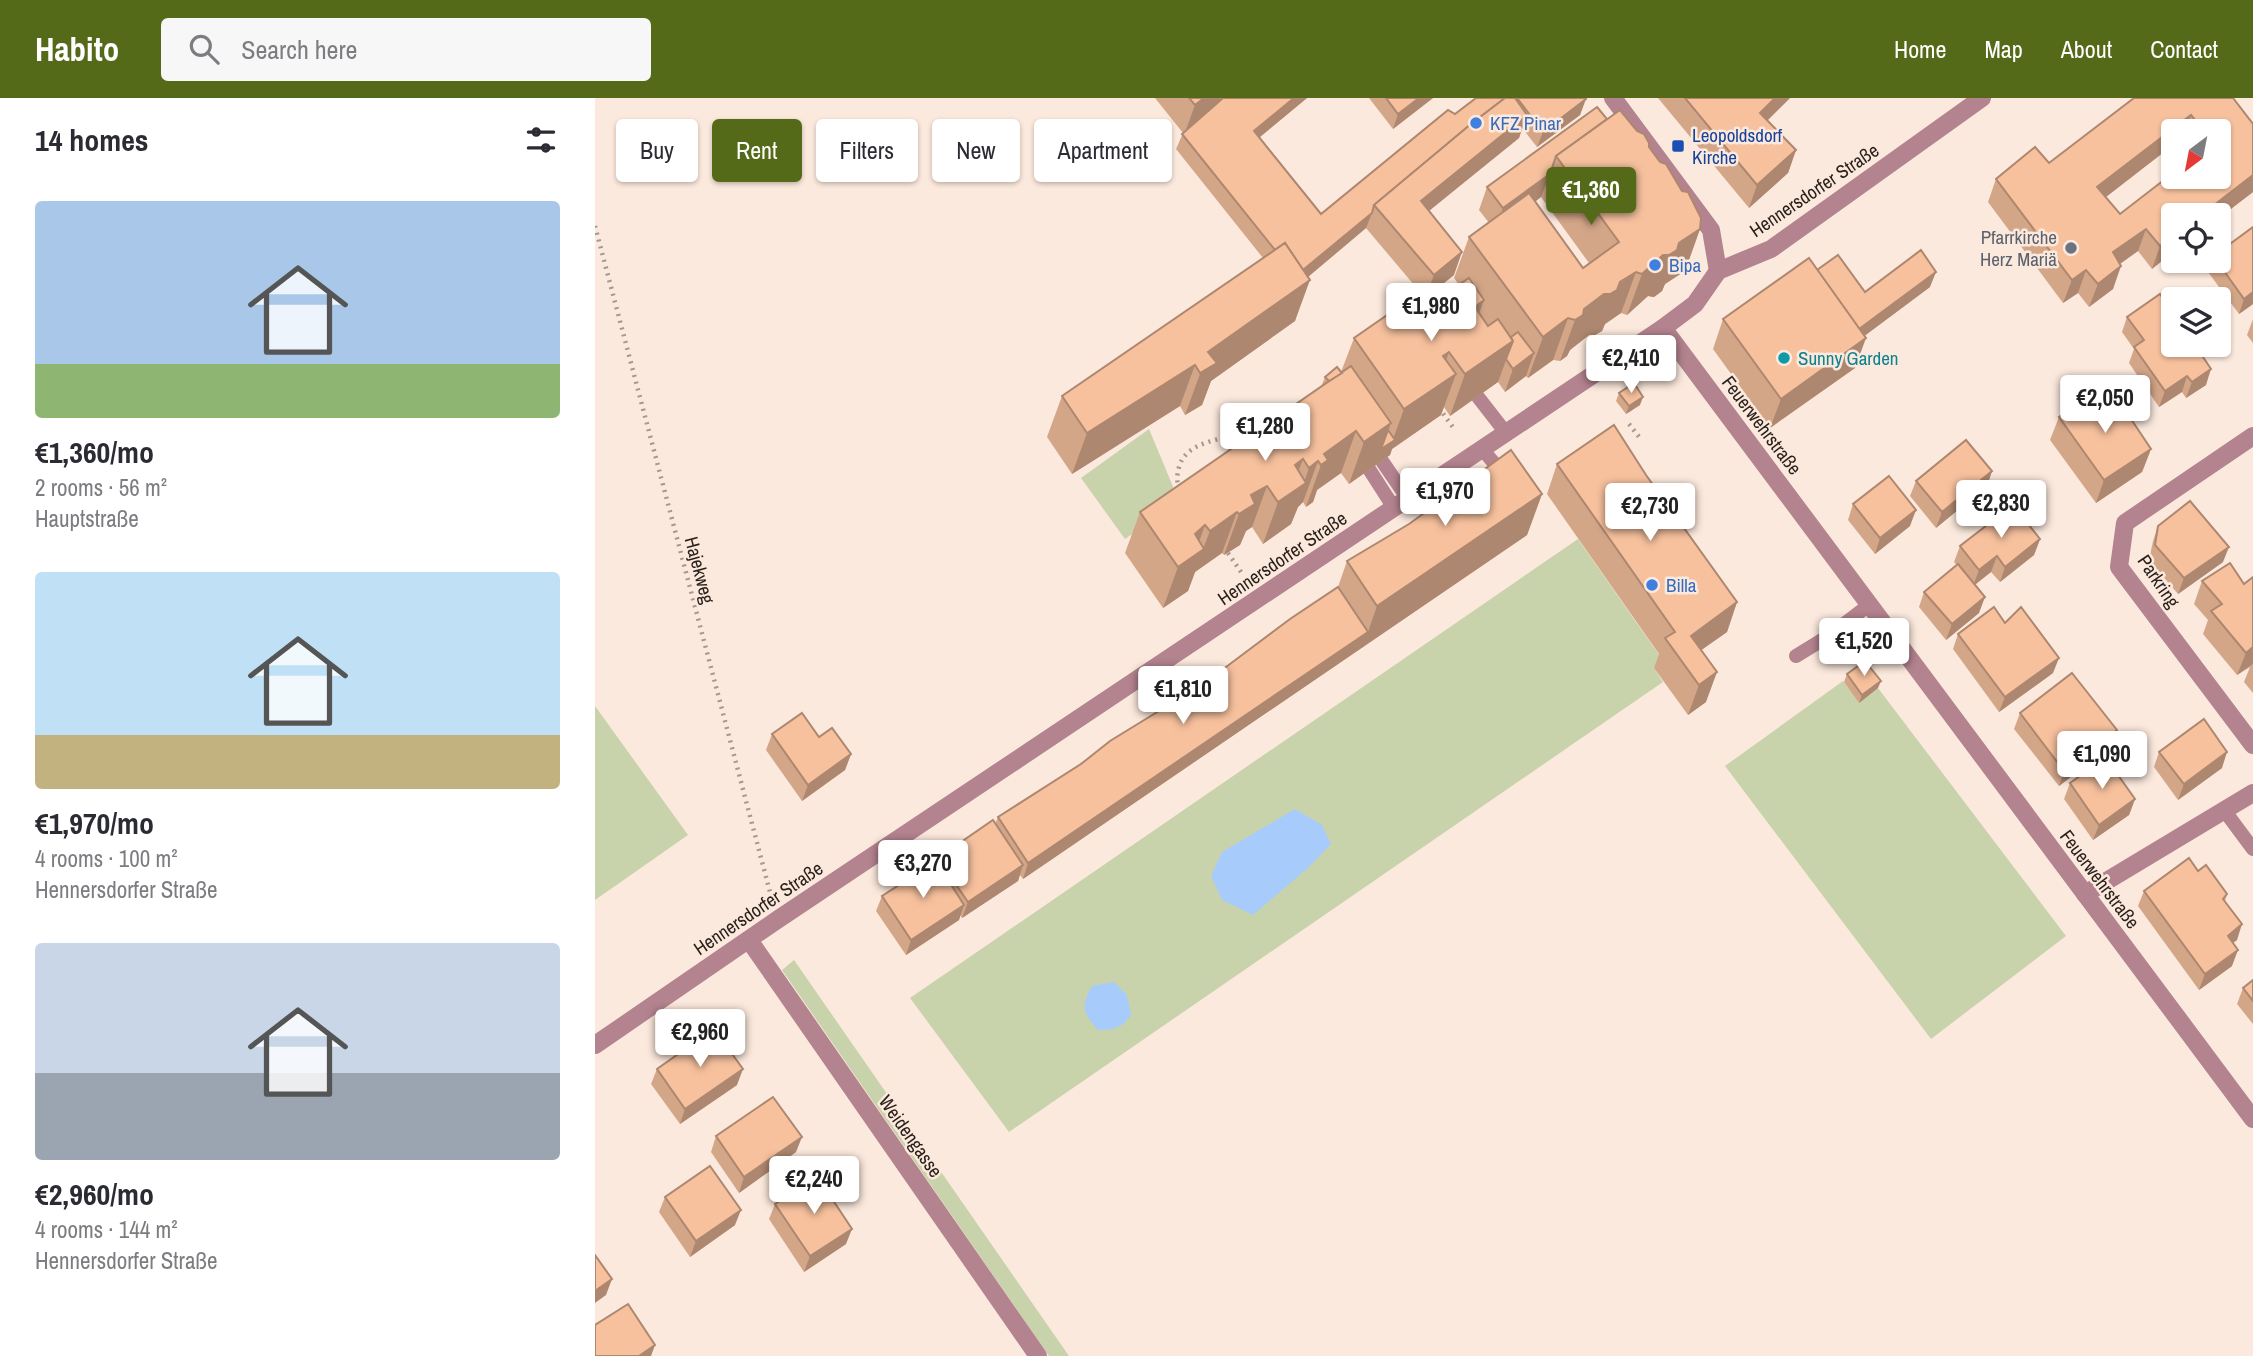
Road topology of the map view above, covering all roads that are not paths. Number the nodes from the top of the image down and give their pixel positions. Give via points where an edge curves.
1 (1613, 98) edge
2 (1982, 98) edge
3 (1718, 271) junction
4 (1663, 328) junction
5 (1478, 397) edge
6 (1506, 433) junction
7 (2253, 436) edge
8 (1482, 449) junction
9 (1382, 461) edge
10 (1369, 469) edge
11 (1513, 486) edge
12 (1401, 503) junction
13 (1869, 605) junction
14 (1796, 656) dead end
15 (2253, 745) edge
16 (2253, 793) edge
17 (2224, 810) junction
18 (2253, 849) edge
19 (2085, 894) junction
20 (749, 940) junction
21 (595, 1045) edge
22 (2252, 1117) edge
23 (1038, 1356) edge

1 - 3 street via 1711,230
2 - 3 street, Hennersdorfer Straße via 1771,249
3 - 4 street, Hennersdorfer Straße via 1695,304
4 - 6 street, Hennersdorfer Straße
4 - 13 street, Feuerwehrstraße
5 - 6 lane
6 - 8 street, Hennersdorfer Straße
7 - 15 street, Parkring via 2125,523 2119,567
8 - 11 lane
8 - 12 street, Hennersdorfer Straße
9 - 12 lane
10 - 12 lane
12 - 20 street, Hennersdorfer Straße
13 - 14 lane
13 - 19 street, Feuerwehrstraße
16 - 17 street
17 - 18 lane
17 - 19 street
19 - 22 street, Feuerwehrstraße
20 - 21 street, Hennersdorfer Straße
20 - 23 street, Weidengasse

